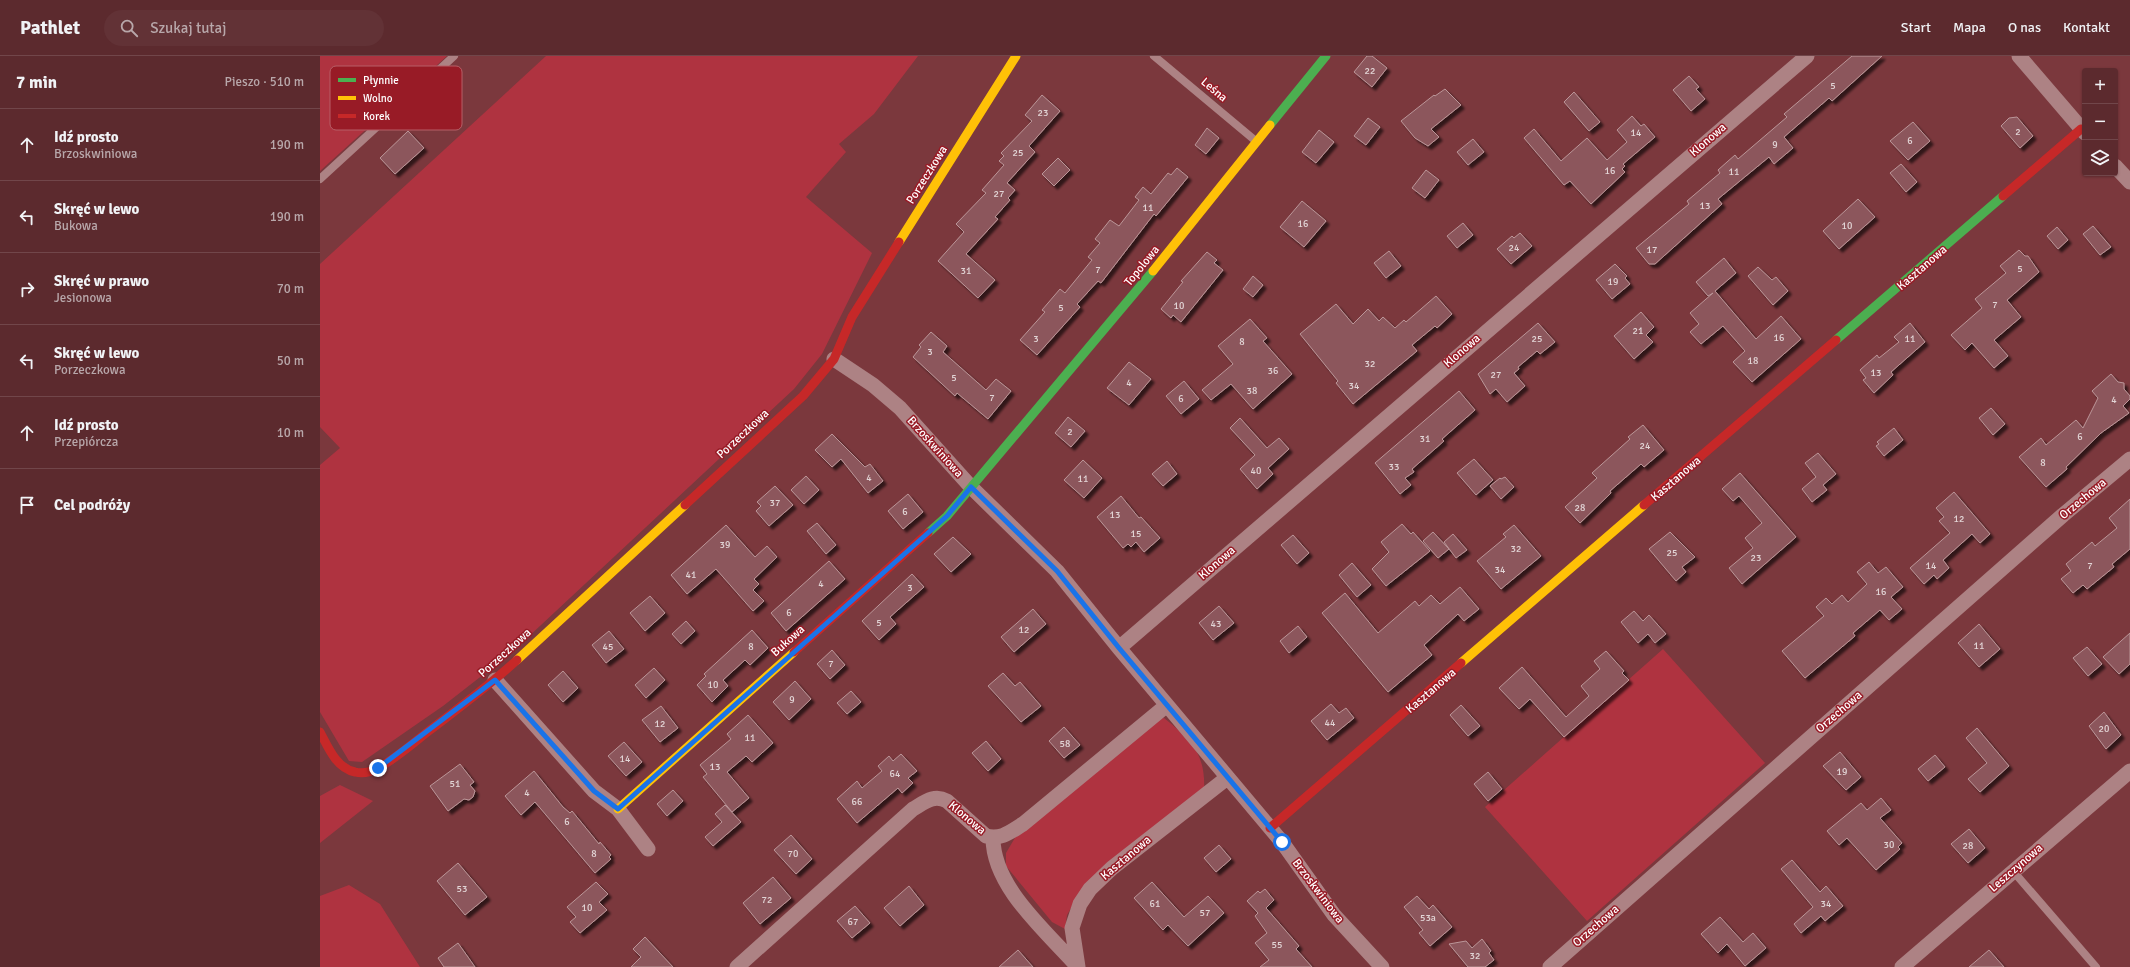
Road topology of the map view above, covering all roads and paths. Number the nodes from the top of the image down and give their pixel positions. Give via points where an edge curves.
1 (454, 56) edge
2 (1016, 56) edge
3 (1154, 56) edge
4 (1326, 56) edge
5 (1807, 56) edge
6 (2020, 56) edge
7 (443, 66) edge
8 (373, 130) edge
9 (2082, 130) edge
10 (2082, 132) edge
11 (1258, 142) junction
12 (2118, 169) edge
13 (320, 179) edge
14 (2130, 182) edge
15 (834, 359) junction
16 (2130, 459) edge
17 (971, 487) junction
18 (1119, 648) junction
19 (495, 680) junction
20 (1167, 705) junction
21 (320, 732) edge
22 (2130, 770) edge
23 (1227, 778) junction
24 (618, 809) junction
25 (1270, 828) junction
26 (993, 838) junction
27 (648, 849) dead end
28 (2013, 871) junction
29 (737, 967) edge
30 (1077, 967) edge
31 (1382, 967) edge
32 (1550, 967) edge
33 (1902, 967) edge
34 (2096, 967) edge

1 - 7 lane
2 - 15 street, Porzeczkowa via 862,300
3 - 11 lane, Leśna
4 - 11 street, Topolowa
5 - 18 street, Klonowa
6 - 9 street
8 - 13 lane
10 - 25 street, Kasztanowa
11 - 17 street, Topolowa
12 - 14 street
15 - 17 street, Brzoskwiniowa via 873,385 900,408
15 - 19 street, Porzeczkowa via 803,396
16 - 32 street, Orzechowa via 2063,515
17 - 18 street, Brzoskwiniowa via 1057,571
17 - 24 street, Bukowa via 947,516
18 - 20 street, Brzoskwiniowa
19 - 21 street, Porzeczkowa via 398,755 365,773 354,772 344,767 333,756
19 - 24 street via 594,791
20 - 23 street, Brzoskwiniowa
20 - 26 street, Klonowa via 1023,824
22 - 28 street, Leszczynowa
23 - 25 street, Brzoskwiniowa
23 - 30 street, Kasztanowa via 1112,868 1090,889 1080,904 1072,928
24 - 27 street
25 - 31 street, Brzoskwiniowa via 1334,915
26 - 29 street, Klonowa via 979,832 947,801 939,797 930,798 913,809
26 - 30 street via 993,851 1000,873 1010,890
28 - 33 street, Leszczynowa
28 - 34 lane

